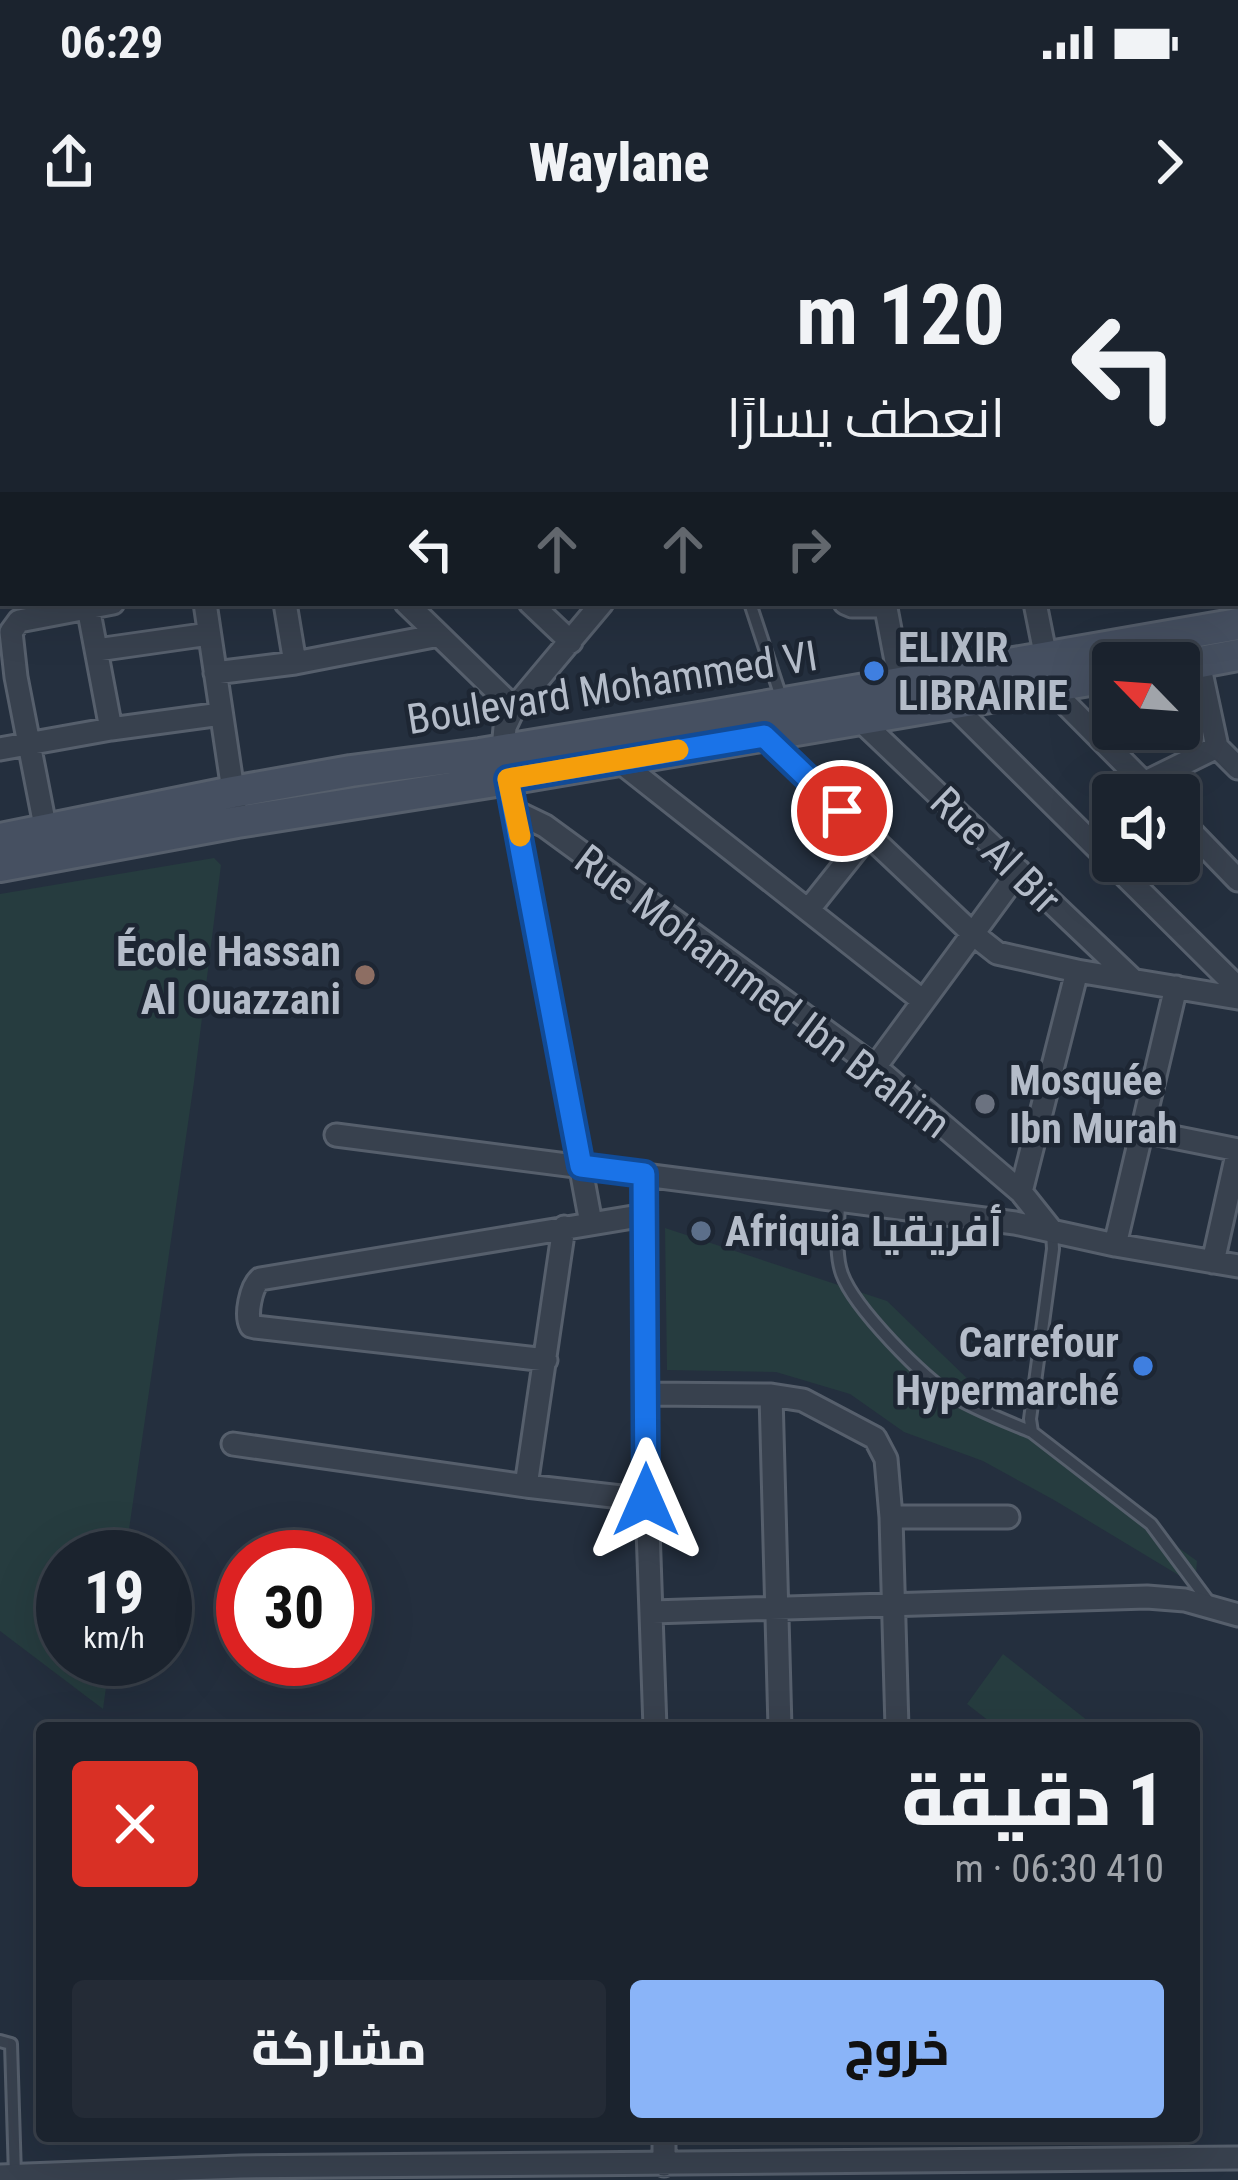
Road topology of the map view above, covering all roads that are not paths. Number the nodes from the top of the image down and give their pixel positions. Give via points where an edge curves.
1 (94, 606) edge
2 (205, 606) edge
3 (286, 606) edge
4 (409, 606) edge
5 (533, 606) edge
6 (600, 606) edge
7 (751, 606) edge
8 (885, 606) edge
9 (1036, 606) edge
10 (88, 607) junction
11 (1238, 624) edge
12 (209, 634) junction
13 (439, 635) junction
14 (571, 642) junction
15 (98, 650) junction
16 (1238, 656) edge
17 (1200, 662) edge
18 (295, 663) junction
19 (1047, 672) junction
20 (215, 673) junction
21 (1092, 675) edge
22 (8, 678) edge
23 (900, 682) junction
24 (1200, 697) edge
25 (783, 703) junction
26 (952, 704) junction
27 (514, 708) junction
28 (221, 714) junction
29 (859, 719) junction
30 (111, 729) junction
31 (764, 736) junction
32 (29, 744) junction
33 (1217, 747) junction
34 (0, 749) edge
35 (619, 761) junction
36 (506, 765) junction
37 (1238, 768) edge
38 (1137, 774) edge
39 (1174, 774) edge
40 (235, 807) junction
41 (516, 812) junction
42 (46, 831) junction
43 (868, 836) junction
44 (0, 839) edge
45 (1200, 841) edge
46 (0, 866) edge
47 (1019, 871) junction
48 (1238, 880) edge
49 (809, 909) junction
50 (973, 934) junction
51 (1077, 971) junction
52 (1134, 980) junction
53 (1176, 987) junction
54 (1238, 988) edge
55 (1238, 998) edge
56 (923, 1001) junction
57 (875, 1067) junction
58 (1143, 1131) junction
59 (336, 1135) dead end
60 (1238, 1150) edge
61 (581, 1166) junction
62 (644, 1174) junction
63 (1021, 1192) junction
64 (839, 1199) junction
65 (645, 1215) junction
66 (591, 1223) junction
67 (564, 1227) junction
68 (1052, 1231) junction
69 (1115, 1246) junction
70 (1213, 1262) junction
71 (1238, 1266) edge
72 (547, 1360) junction
73 (647, 1394) junction
74 (771, 1395) junction
75 (1032, 1432) junction
76 (233, 1444) dead end
77 (526, 1486) junction
78 (646, 1500) junction
79 (891, 1517) junction
80 (1008, 1517) dead end
81 (894, 1602) junction
82 (1213, 1607) junction
83 (778, 1608) junction
84 (652, 1612) junction
85 (1238, 1616) edge
86 (655, 1722) edge
87 (780, 1722) edge
88 (897, 1722) edge
89 (0, 2041) edge
90 (664, 2142) edge
91 (1238, 2158) edge
92 (664, 2164) junction
93 (912, 2166) edge
94 (357, 2174) edge
95 (8, 2176) edge

1 - 10 street
2 - 12 street
3 - 18 street
4 - 13 street
5 - 14 street
6 - 14 street
7 - 25 lane
8 - 23 street
9 - 19 street
10 - 15 street
10 - 22 street via 14,625
11 - 19 main road, Boulevard Mohammed VI
12 - 15 street
12 - 20 street
13 - 18 street
13 - 27 street
14 - 27 street
15 - 30 street
16 - 17 main road
18 - 20 street
19 - 21 main road, Boulevard Mohammed VI
19 - 23 main road, Boulevard Mohammed VI
19 - 26 main road, Boulevard Mohammed VI
19 - 38 street
20 - 28 street
22 - 32 street
23 - 25 main road, Boulevard Mohammed VI
24 - 33 street
25 - 36 main road, Boulevard Mohammed VI
26 - 29 main road, Boulevard Mohammed VI
26 - 54 street
27 - 36 street via 505,728
28 - 30 street
28 - 40 street
29 - 31 main road, Boulevard Mohammed VI
29 - 47 street, Rue Al Bir
30 - 32 street
31 - 35 main road, Boulevard Mohammed VI
31 - 43 street
32 - 34 street
32 - 42 street
33 - 37 street
33 - 39 street
35 - 36 main road, Boulevard Mohammed VI
35 - 49 street
36 - 40 main road, Boulevard Mohammed VI
36 - 41 street
40 - 42 main road, Boulevard Mohammed VI
40 - 46 main road, Boulevard Mohammed VI
41 - 57 street, Rue Mohammed Ibn Brahim
41 - 61 street
42 - 44 main road, Boulevard Mohammed VI
43 - 49 street
43 - 50 street
45 - 48 street
47 - 50 street
47 - 52 street, Rue Al Bir
49 - 56 street
50 - 51 street via 997,953
50 - 56 street
51 - 52 street
51 - 63 street
52 - 53 street
53 - 55 street
53 - 58 street
56 - 57 street
57 - 63 street, Rue Mohammed Ibn Brahim
58 - 60 street
58 - 69 street
59 - 61 street
60 - 70 street
61 - 62 street
61 - 66 street
62 - 64 street
62 - 65 street
63 - 68 street, Rue Mohammed Ibn Brahim
64 - 68 street
64 - 75 lane via 838,1258 853,1298 951,1395
65 - 66 street
65 - 73 street
66 - 67 street
67 - 72 street
67 - 72 street via 260,1279 248,1320 256,1328
68 - 69 street
68 - 75 lane
69 - 70 street
70 - 71 street
72 - 77 street
73 - 74 street
73 - 78 street
74 - 79 street via 803,1400 874,1438 886,1459
74 - 83 street
75 - 82 lane via 1151,1524
76 - 77 street
77 - 78 street
78 - 84 street
79 - 80 street
79 - 81 street
81 - 82 street via 1147,1597
81 - 83 street
81 - 88 street
82 - 85 street
83 - 84 street
83 - 87 street
84 - 86 street
89 - 95 lane via 11,2044
90 - 92 street
91 - 93 street
92 - 93 street
92 - 94 street
94 - 95 street via 240,2168

